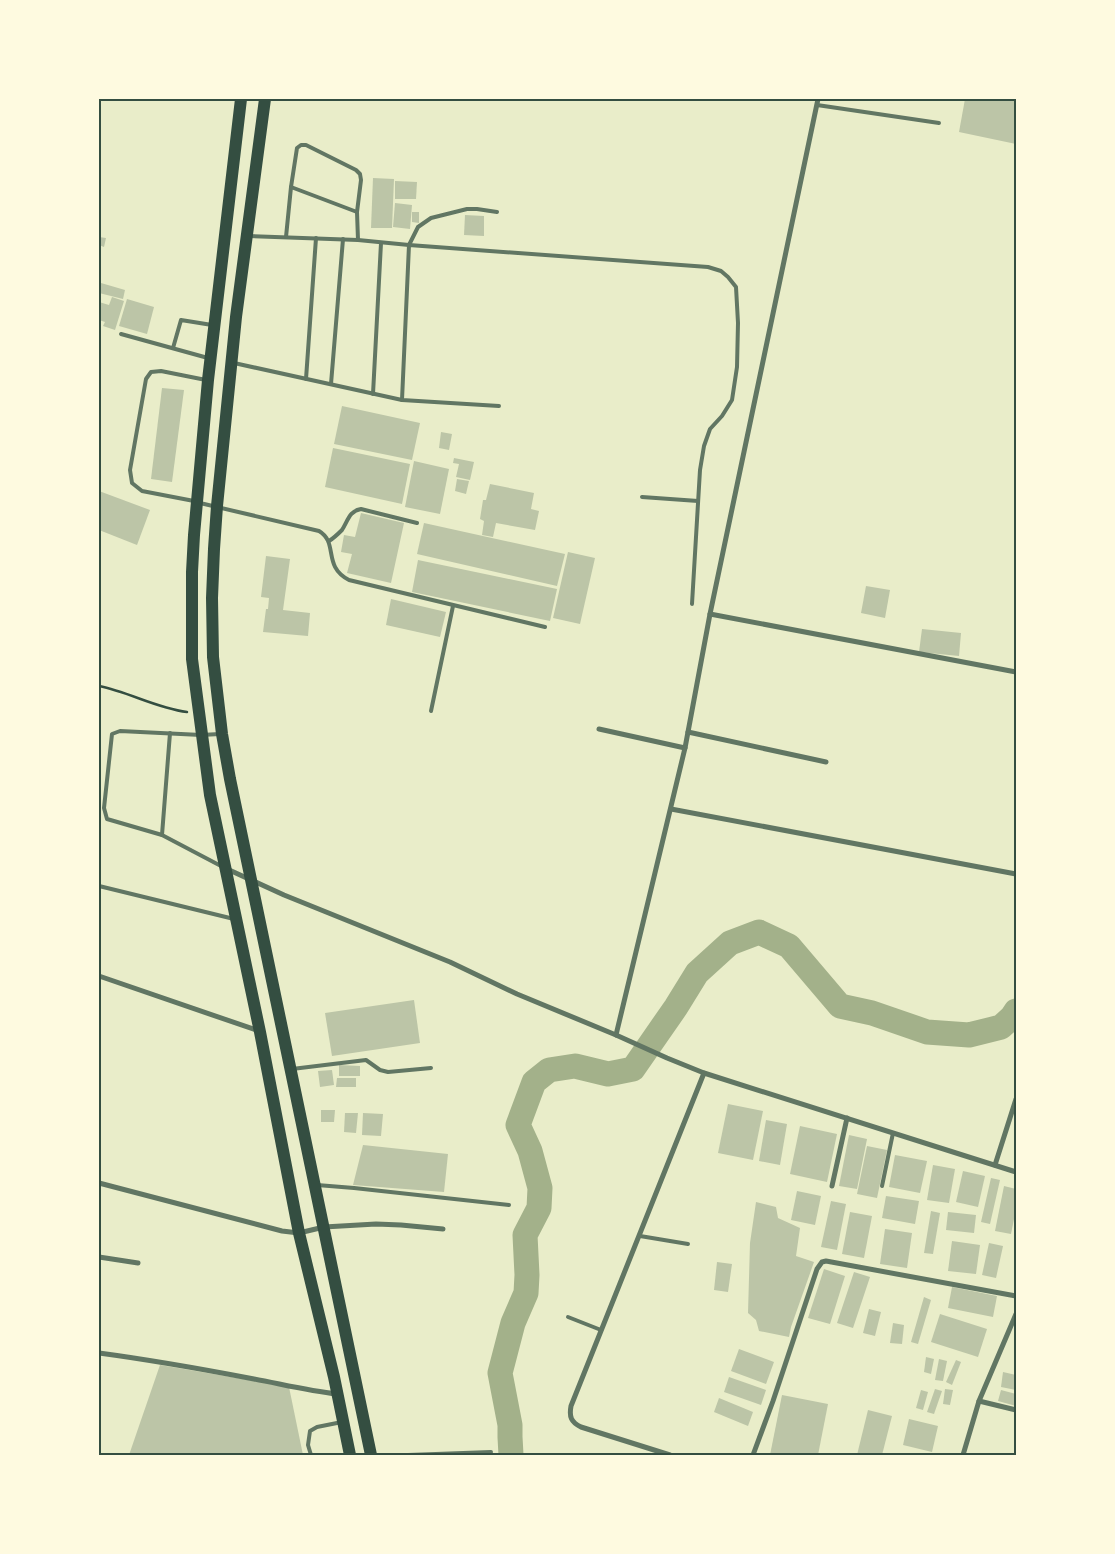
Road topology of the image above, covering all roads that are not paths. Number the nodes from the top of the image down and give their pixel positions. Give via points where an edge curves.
1 (240, 99) edge
2 (265, 99) edge
3 (818, 99) edge
4 (817, 105) junction
5 (939, 123) dead end
6 (291, 187) junction
7 (357, 212) junction
8 (498, 212) dead end
9 (248, 236) junction
10 (286, 237) junction
11 (316, 238) junction
12 (343, 239) junction
13 (358, 240) junction
14 (381, 243) junction
15 (409, 245) junction
16 (214, 325) junction
17 (121, 334) dead end
18 (173, 348) junction
19 (210, 359) junction
20 (232, 363) junction
21 (306, 379) junction
22 (208, 380) junction
23 (331, 384) junction
24 (373, 394) junction
25 (402, 400) junction
26 (498, 406) dead end
27 (642, 497) dead end
28 (698, 500) junction
29 (197, 502) junction
30 (217, 506) junction
31 (417, 523) dead end
32 (329, 541) junction
33 (692, 604) dead end
34 (453, 606) junction
35 (710, 614) junction
36 (546, 627) dead end
37 (1016, 672) edge
38 (431, 711) dead end
39 (599, 729) dead end
40 (688, 732) junction
41 (170, 733) junction
42 (222, 734) junction
43 (201, 735) junction
44 (685, 748) junction
45 (826, 762) dead end
46 (672, 808) junction
47 (162, 835) junction
48 (226, 868) junction
49 (1016, 874) edge
50 (250, 880) junction
51 (99, 886) edge
52 (236, 920) junction
53 (99, 976) edge
54 (260, 1032) junction
55 (616, 1035) junction
56 (431, 1068) dead end
57 (290, 1069) junction
58 (704, 1072) junction
59 (1016, 1098) edge
60 (846, 1118) junction
61 (894, 1133) junction
62 (995, 1165) junction
63 (1016, 1172) edge
64 (99, 1183) edge
65 (315, 1185) junction
66 (832, 1186) dead end
67 (882, 1186) dead end
68 (509, 1205) dead end
69 (324, 1227) junction
70 (443, 1229) dead end
71 (299, 1233) junction
72 (640, 1236) junction
73 (688, 1244) dead end
74 (99, 1257) edge
75 (138, 1263) dead end
76 (1016, 1296) edge
77 (1016, 1314) edge
78 (568, 1317) dead end
79 (602, 1330) junction
80 (99, 1353) edge
81 (353, 1373) junction
82 (334, 1377) junction
83 (337, 1394) junction
84 (979, 1401) junction
85 (1016, 1410) edge
86 (343, 1422) junction
87 (491, 1452) dead end
88 (311, 1455) edge
89 (350, 1455) edge
90 (371, 1455) edge
91 (408, 1455) edge
92 (670, 1455) edge
93 (753, 1455) edge
94 (963, 1455) edge

1 - 16 highway
2 - 9 highway
3 - 4 street
4 - 5 lane
4 - 35 street
6 - 7 lane
6 - 7 lane via 297,148 306,146 360,174
6 - 10 lane
7 - 13 lane
8 - 15 lane via 467,209 431,218 418,227
9 - 10 lane
9 - 20 highway
10 - 11 lane
11 - 12 lane
11 - 21 lane
12 - 13 lane
12 - 23 lane
13 - 14 lane
14 - 15 lane
14 - 24 lane
15 - 25 lane
15 - 28 lane via 708,267 728,277 736,287 737,367 732,400 710,429 704,446
16 - 18 lane via 181,320
16 - 19 highway
17 - 18 lane
18 - 19 lane
19 - 22 highway
20 - 21 lane
20 - 30 highway
21 - 23 lane
22 - 29 highway
22 - 29 lane via 151,372 146,379 130,470 132,483 142,491
23 - 24 lane
24 - 25 lane
25 - 26 lane
27 - 28 lane
28 - 33 lane
29 - 30 lane
29 - 43 highway via 192,572 192,659
30 - 32 lane via 319,531
30 - 42 highway via 212,657
31 - 32 lane via 361,508 350,515 343,529
32 - 34 lane via 336,570 341,576
34 - 36 lane
34 - 38 lane
35 - 37 street
35 - 40 street
39 - 44 street
40 - 44 street
40 - 45 street
41 - 43 lane
41 - 47 lane
41 - 47 lane via 120,731 112,734 104,808 108,819
42 - 43 lane
42 - 50 highway
43 - 48 highway
44 - 46 street
46 - 49 street
46 - 55 street
47 - 48 lane
48 - 50 street
48 - 52 highway
50 - 55 street
50 - 57 highway
51 - 52 lane
52 - 54 highway
53 - 54 street
54 - 71 highway
55 - 58 street
56 - 57 lane via 388,1072 366,1060
57 - 65 highway
58 - 60 street
58 - 72 street
59 - 62 street
60 - 61 street
60 - 66 street
61 - 62 street
61 - 67 lane
62 - 63 street
64 - 71 street
65 - 68 lane
65 - 69 highway
69 - 70 street via 376,1224
69 - 71 street
69 - 81 highway
71 - 82 highway
72 - 73 lane
72 - 79 street
74 - 75 street
76 - 93 street via 822,1262
77 - 84 street
78 - 79 lane
79 - 92 street via 571,1406 571,1419 581,1427
80 - 83 street
81 - 82 highway
81 - 90 highway
82 - 83 highway
83 - 86 highway
84 - 85 street
84 - 94 street
86 - 88 lane via 310,1431 308,1445
86 - 89 highway
87 - 91 lane

